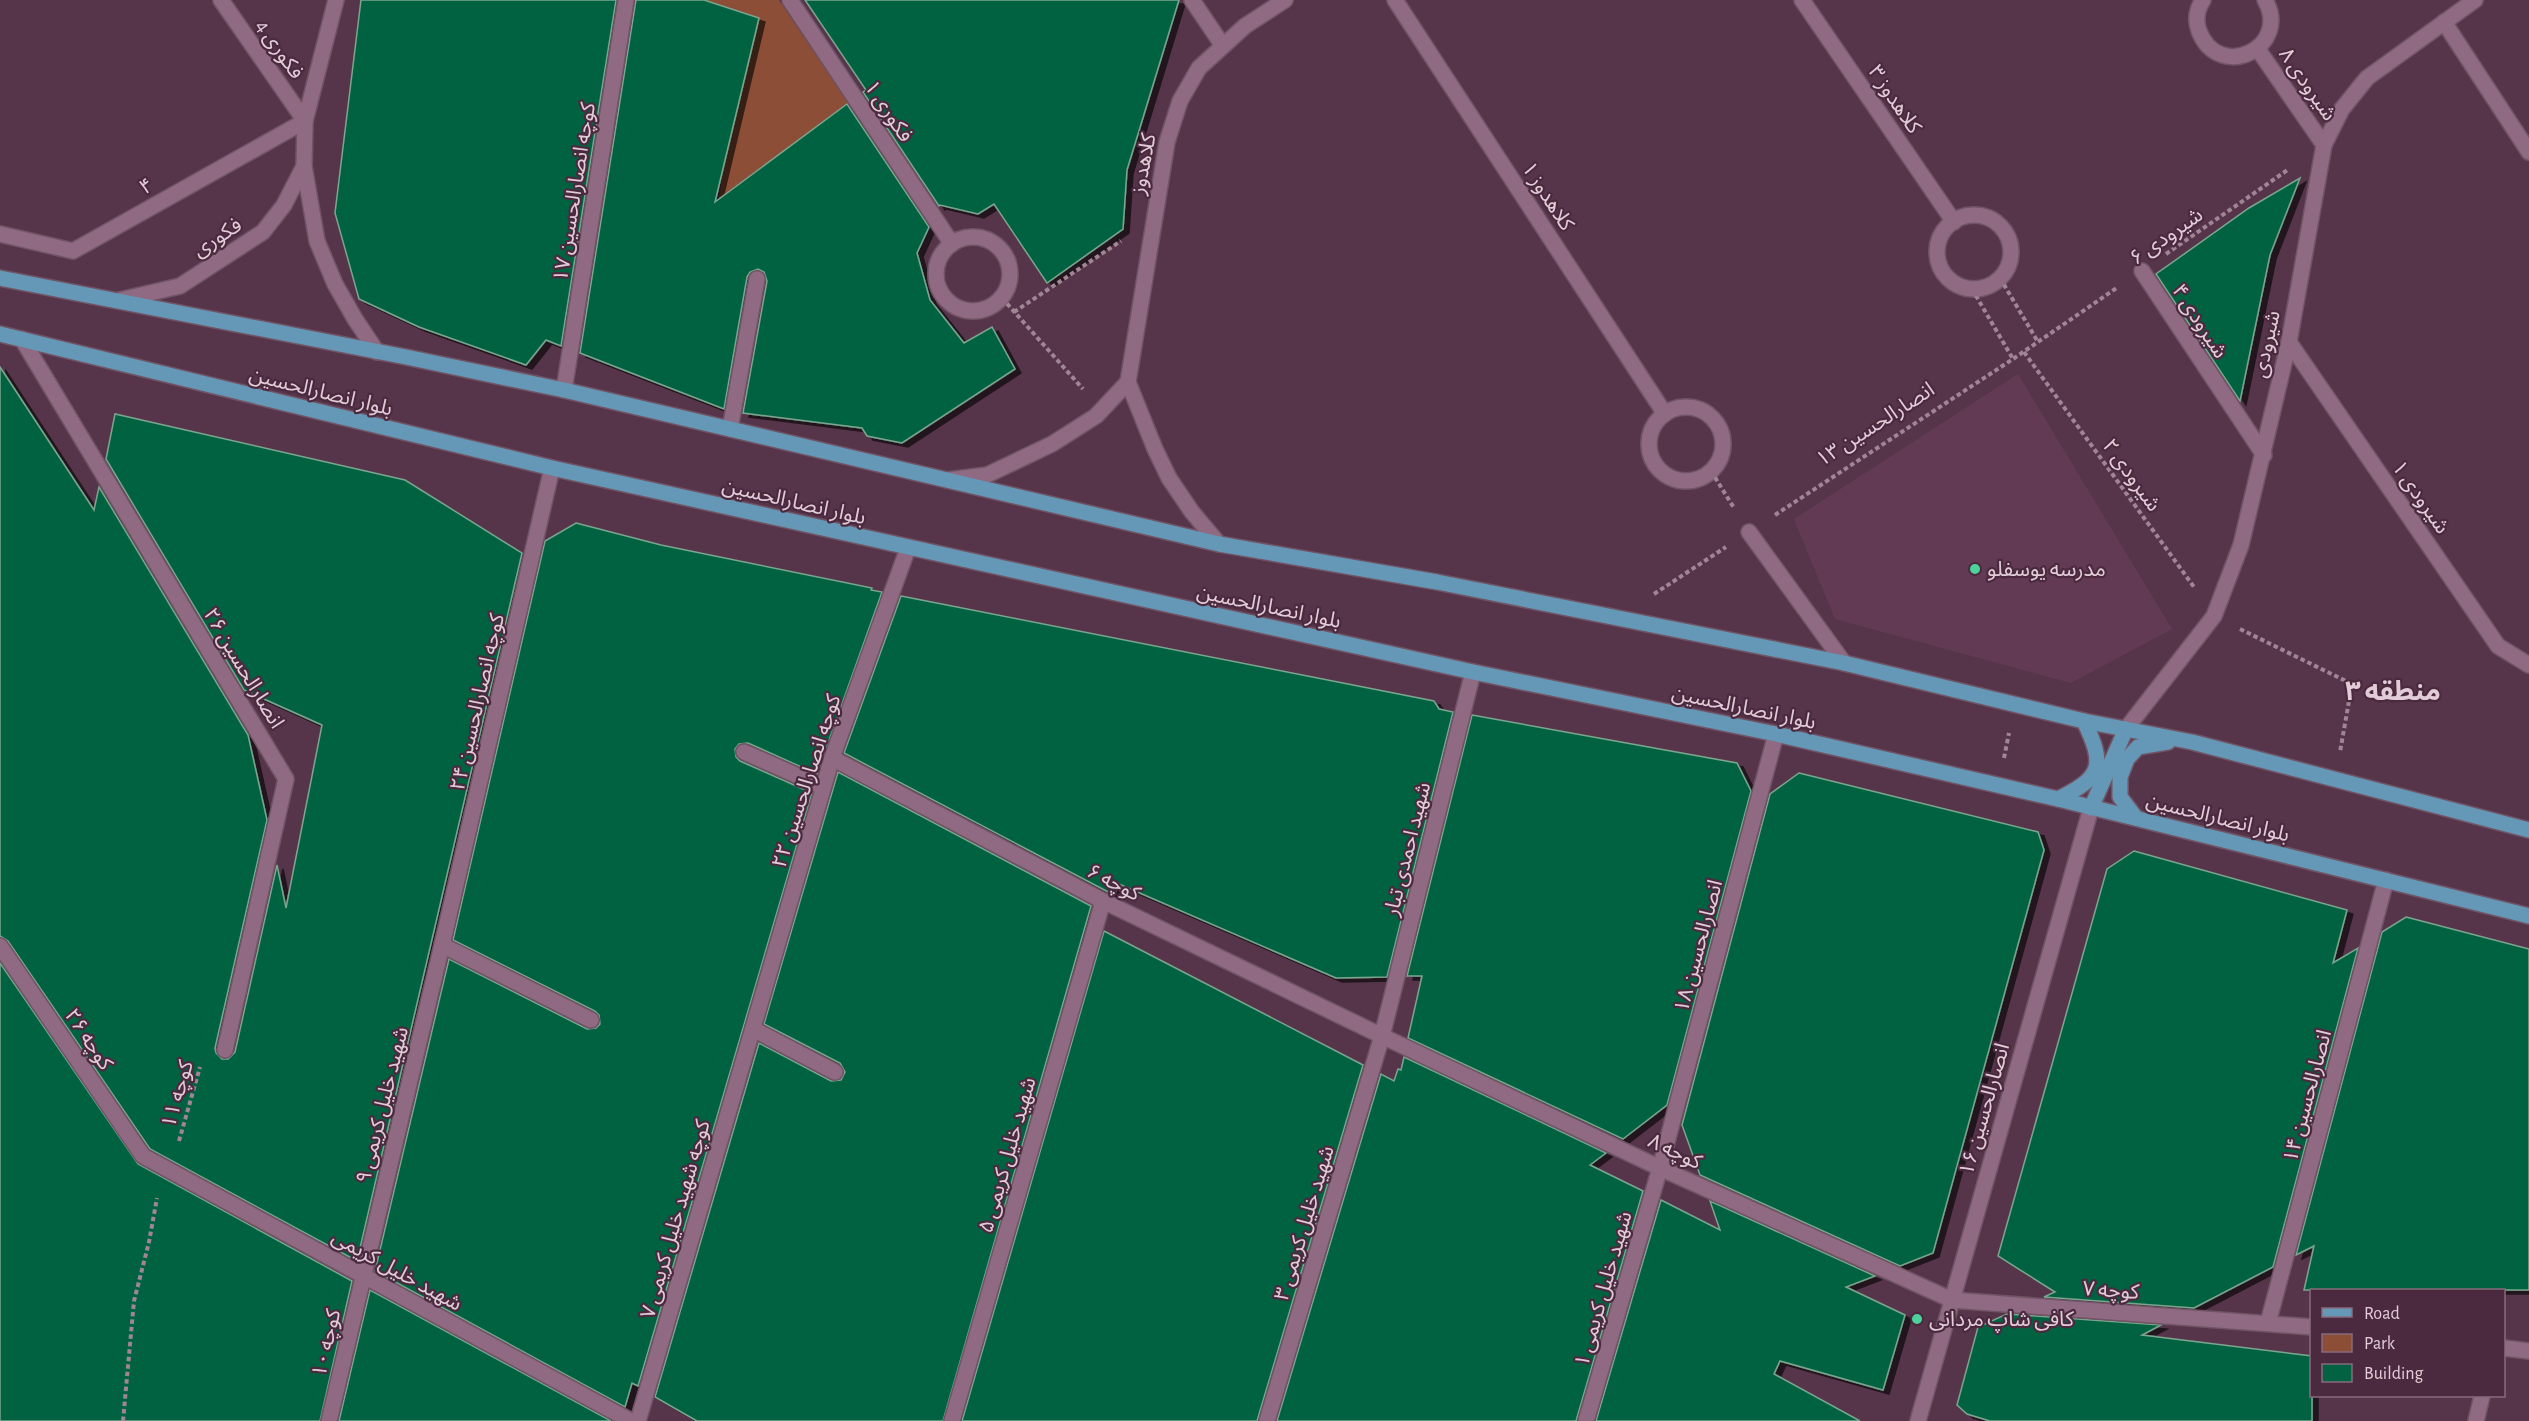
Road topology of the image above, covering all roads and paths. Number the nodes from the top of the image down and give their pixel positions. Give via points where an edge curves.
1 (221, 0) edge
2 (336, 0) edge
3 (626, 0) edge
4 (790, 0) edge
5 (1192, 0) edge
6 (1285, 0) edge
7 (1395, 0) edge
8 (1802, 0) edge
9 (2203, 0) edge
10 (2265, 0) edge
11 (2475, 0) edge
12 (2444, 22) junction
13 (1223, 46) junction
14 (2257, 48) junction
15 (305, 121) junction
16 (2324, 145) junction
17 (2529, 152) edge
18 (304, 166) junction
19 (1155, 218) junction
20 (1954, 222) junction
21 (0, 234) edge
22 (952, 244) junction
23 (2142, 271) junction
24 (0, 278) edge
25 (2000, 278) junction
26 (758, 279) dead end
27 (1972, 289) junction
28 (1002, 298) junction
29 (120, 300) junction
30 (1014, 312) junction
31 (0, 334) edge
32 (22, 339) junction
33 (2038, 342) junction
34 (2289, 342) junction
35 (378, 351) junction
36 (2024, 352) junction
37 (2013, 359) junction
38 (1128, 382) junction
39 (564, 390) junction
40 (1101, 410) junction
41 (1665, 414) junction
42 (730, 429) junction
43 (2264, 455) junction
44 (552, 468) junction
45 (1711, 471) junction
46 (948, 480) junction
47 (1749, 532) junction
48 (1219, 544) junction
49 (908, 548) junction
50 (2214, 616) junction
51 (1616, 619) junction
52 (1844, 663) junction
53 (2529, 665) edge
54 (1473, 672) junction
55 (2014, 704) junction
56 (2084, 721) junction
57 (2126, 729) junction
58 (1776, 734) junction
59 (2192, 742) junction
60 (744, 752) dead end
61 (832, 758) junction
62 (2334, 779) junction
63 (1998, 785) junction
64 (823, 787) junction
65 (2058, 799) junction
66 (2091, 808) junction
67 (2136, 818) junction
68 (2529, 830) edge
69 (2386, 880) junction
70 (1103, 901) junction
71 (2529, 916) edge
72 (442, 945) junction
73 (0, 946) edge
74 (591, 1020) dead end
75 (753, 1029) junction
76 (1382, 1036) junction
77 (225, 1050) joint
78 (835, 1072) dead end
79 (143, 1156) joint
80 (1660, 1168) junction
81 (170, 1171) junction
82 (363, 1275) junction
83 (1952, 1300) junction
84 (2268, 1323) junction
85 (2310, 1327) edge
86 (2505, 1348) edge
87 (2529, 1351) edge
88 (2482, 1397) edge
89 (123, 1421) edge
90 (329, 1421) edge
91 (631, 1421) edge
92 (638, 1421) edge
93 (952, 1421) edge
94 (1267, 1421) edge
95 (1586, 1421) edge
96 (1918, 1421) edge
97 (2476, 1421) edge

1 - 15 street, فکوری 4
2 - 15 street, فکوری
3 - 39 street, کوچه انصارالحسین ۱۷
4 - 22 street, فکوری ۱
5 - 13 street
6 - 13 street, کلاهدوز
7 - 41 street, کلاهدوز ۱
8 - 20 street, کلاهدوز ۳
9 - 14 street via 2197,15 2198,27 2210,47 2231,57
10 - 14 street via 2271,20 2269,32
11 - 12 street, شیرودی
12 - 16 street, شیرودی via 2367,78 2342,109
12 - 17 street
13 - 19 street, کلاهدوز via 1199,68 1180,101 1167,142
14 - 16 street, شیرودی ۸
15 - 18 street, فکوری
15 - 21 street, ۴ via 73,251
16 - 23 path, شیرودی ۶
16 - 34 street, شیرودی
18 - 29 street, فکوری via 284,205 263,232 180,286
18 - 35 street, فکوری via 317,241 335,284
19 - 30 path
19 - 38 street, کلاهدوز
20 - 25 street via 1970,215 1983,216 2003,229 2011,252
20 - 27 street via 1941,236 1938,259 1950,280
22 - 28 street via 969,237 981,238 1001,251 1010,274
22 - 28 street via 939,258 937,269 937,281 948,302 970,312 993,306
23 - 33 path, شیرودی ۶
23 - 43 street, شیرودی ۴
24 - 29 main road
25 - 27 street via 1984,288
25 - 33 path
26 - 42 street
27 - 37 path
28 - 30 path
29 - 35 main road
30 - 40 path
31 - 32 main road, بلوار انصارالحسین
32 - 44 main road, بلوار انصارالحسین
32 - 77 street, انصارالحسین ۲۶ via 286,778
33 - 36 path, شیرودی ۶
34 - 43 street, شیرودی
34 - 53 street, شیرودی ۱ via 2498,646
35 - 39 main road
36 - 37 path, انصارالحسین ۱۳
36 - 50 path, شیرودی ۲
37 - 47 path, انصارالحسین ۱۳
38 - 40 street
38 - 48 street via 1169,478
39 - 42 main road
40 - 46 street via 1072,432 1019,461 987,475
41 - 45 street via 1694,408 1714,421 1723,444 1721,456
41 - 45 street via 1653,428 1650,439 1654,463 1671,478 1683,481 1695,480
42 - 46 main road
43 - 50 street, شیرودی via 2241,545
44 - 49 main road, بلوار انصارالحسین
44 - 72 street, کوچه انصارالحسین ۲۴
45 - 47 path
46 - 48 main road
47 - 51 path, انصارالحسین ۱۳
47 - 52 street
48 - 51 main road via 1437,582
49 - 54 main road, بلوار انصارالحسین
49 - 61 street, کوچه انصارالحسین ۲۲
50 - 57 street, شیرودی
50 - 62 path via 2352,684
51 - 52 main road
52 - 55 main road
54 - 58 main road, بلوار انصارالحسین
54 - 76 street, شهید احمدی تبار
55 - 56 main road
55 - 63 path
56 - 57 main road
56 - 65 main road via 2098,757 2094,774 2082,787
57 - 59 main road
57 - 66 main road
58 - 63 main road, بلوار انصارالحسین
58 - 80 street, انصارالحسین ۱۸
59 - 62 main road
59 - 67 main road via 2147,744 2127,759 2120,777 2120,797
60 - 64 street
61 - 64 street, کوچه انصارالحسین ۲۲
61 - 70 street, کوچه ۶
62 - 68 main road
63 - 65 main road, بلوار انصارالحسین
64 - 75 street, کوچه انصارالحسین ۲۲
65 - 66 main road, بلوار انصارالحسین
66 - 67 main road, بلوار انصارالحسین
66 - 83 street, انصارالحسین ۱۶
67 - 69 main road, بلوار انصارالحسین
69 - 71 main road, بلوار انصارالحسین
69 - 84 street, انصارالحسین ۱۴
70 - 76 street, کوچه ۶
70 - 93 street, شهید خلیل کریمی ۵
72 - 74 street
72 - 82 street, شهید خلیل کریمی ۹
73 - 79 street, کوچه ۲۶
75 - 78 street
75 - 92 street, کوچه شهید خلیل کریمی ۷
76 - 80 street, کوچه ۸
76 - 94 street, شهید خلیل کریمی ۳
77 - 81 path, کوچه ۱۱ via 207,1044
79 - 81 street, شهید خلیل کریمی
80 - 83 street, کوچه ۸
80 - 95 street, شهید خلیل کریمی ۱
81 - 82 street, شهید خلیل کریمی
81 - 89 path via 157,1198 134,1301
82 - 90 street, کوچه ۱۰
82 - 91 street, شهید خلیل کریمی
83 - 84 street, کوچه ۷
83 - 96 street, انصارالحسین ۱۶
84 - 85 street, کوچه ۷
86 - 87 street
88 - 97 street

